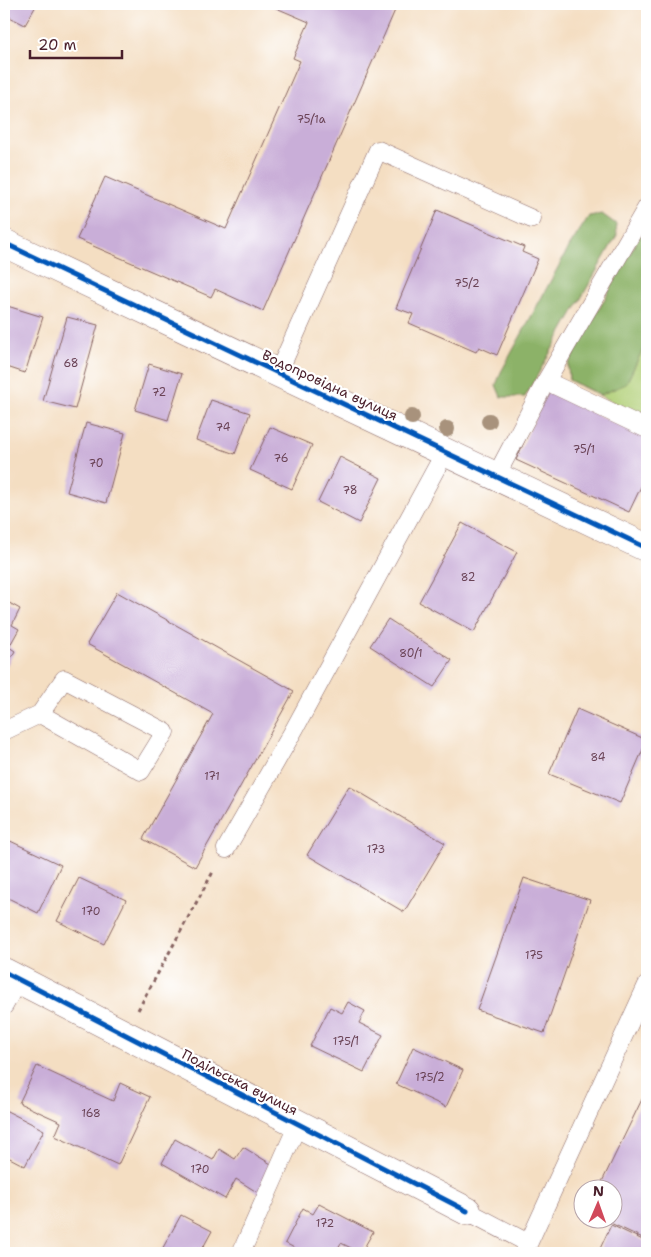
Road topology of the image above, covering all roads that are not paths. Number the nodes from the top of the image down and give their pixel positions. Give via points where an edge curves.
1 (647, 207) edge
2 (532, 219) dead end
3 (4, 243) edge
4 (278, 373) junction
5 (546, 381) junction
6 (647, 429) edge
7 (445, 452) junction
8 (496, 476) junction
9 (647, 548) edge
10 (40, 714) junction
11 (4, 731) edge
12 (226, 849) road end
13 (11, 976) edge
14 (647, 985) edge
15 (4, 1006) edge
16 (298, 1124) junction
17 (467, 1211) joint
18 (526, 1248) edge
19 (241, 1253) edge

1 - 5 lane
2 - 4 lane via 378,150
3 - 4 street, Водопровідна вулиця
4 - 7 street, Водопровідна вулиця
5 - 6 lane
5 - 8 lane
7 - 8 street, Водопровідна вулиця
7 - 12 lane
8 - 9 street, Водопровідна вулиця
10 - 10 lane via 64,679 165,732 141,771
10 - 11 lane
13 - 15 lane
13 - 16 street, Подільська вулиця
14 - 18 lane
16 - 17 street, Подільська вулиця
16 - 19 lane
17 - 18 lane

